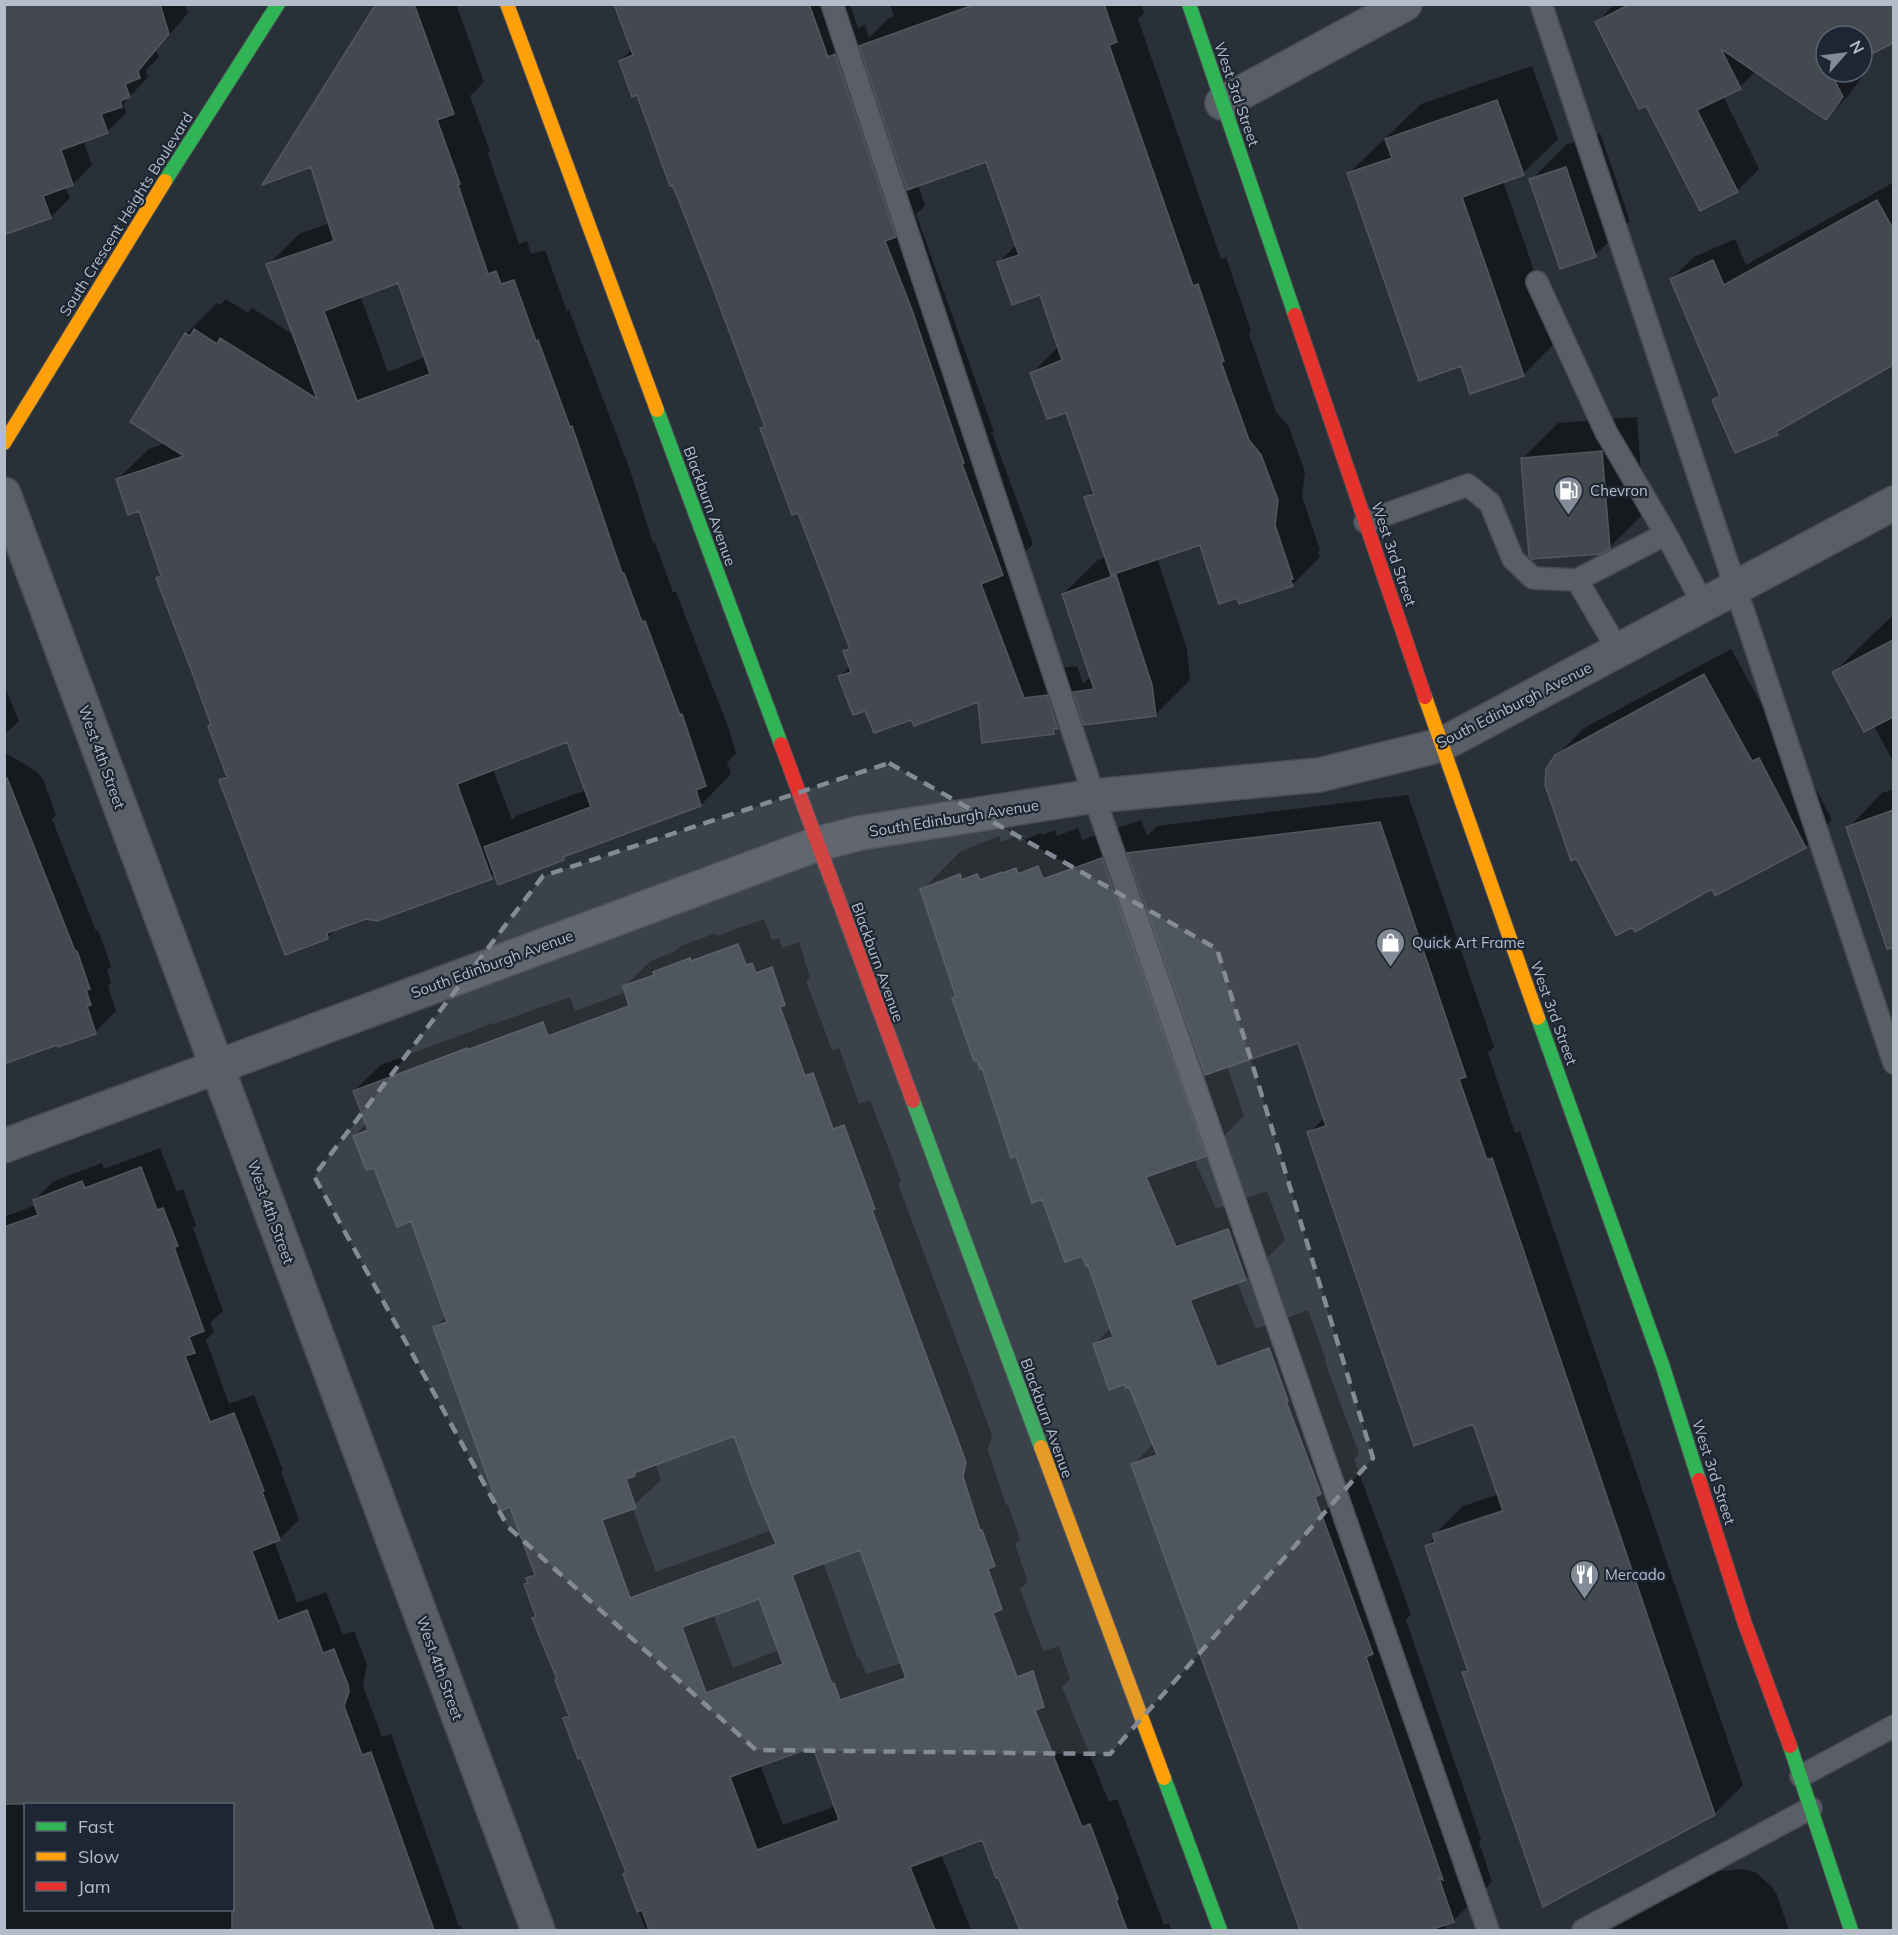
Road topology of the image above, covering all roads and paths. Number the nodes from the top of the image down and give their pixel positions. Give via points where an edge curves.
1 (278, 4) edge
2 (507, 4) edge
3 (832, 4) edge
4 (1189, 4) edge
5 (1405, 4) edge
6 (1541, 4) edge
7 (1222, 103) junction
8 (1537, 282) dead end
9 (4, 443) edge
10 (4, 494) edge
11 (1893, 502) edge
12 (1365, 522) junction
13 (1666, 534) junction
14 (1576, 579) junction
15 (1736, 587) junction
16 (1703, 604) junction
17 (1618, 650) junction
18 (1441, 746) junction
19 (1094, 796) junction
20 (818, 844) junction
21 (1893, 1063) edge
22 (217, 1066) junction
23 (4, 1146) edge
24 (1893, 1726) edge
25 (1801, 1776) junction
26 (1811, 1808) junction
27 (538, 1930) edge
28 (1220, 1930) edge
29 (1488, 1930) edge
30 (1583, 1930) edge
31 (1851, 1930) edge

1 - 9 street, South Crescent Heights Boulevard
2 - 20 street, Blackburn Avenue
3 - 19 lane
4 - 7 street, West 3rd Street
5 - 7 street
6 - 15 lane
7 - 12 street, West 3rd Street
8 - 13 lane via 1606,432
10 - 22 street, West 4th Street
11 - 15 street, South Edinburgh Avenue
12 - 14 lane via 1468,485 1490,503 1513,559 1533,578
12 - 18 street, West 3rd Street
13 - 14 lane
13 - 16 lane
14 - 17 lane
15 - 16 street, South Edinburgh Avenue
15 - 21 lane
16 - 17 street, South Edinburgh Avenue
17 - 18 street, South Edinburgh Avenue
18 - 19 street, South Edinburgh Avenue via 1319,775
18 - 25 street, West 3rd Street via 1663,1367 1745,1624
19 - 20 street, South Edinburgh Avenue via 860,833
19 - 29 lane
20 - 22 street, South Edinburgh Avenue
20 - 28 street, Blackburn Avenue
22 - 23 street, South Edinburgh Avenue
22 - 27 street, West 4th Street
24 - 25 lane
25 - 26 street, West 3rd Street
26 - 30 lane
26 - 31 street, West 3rd Street

